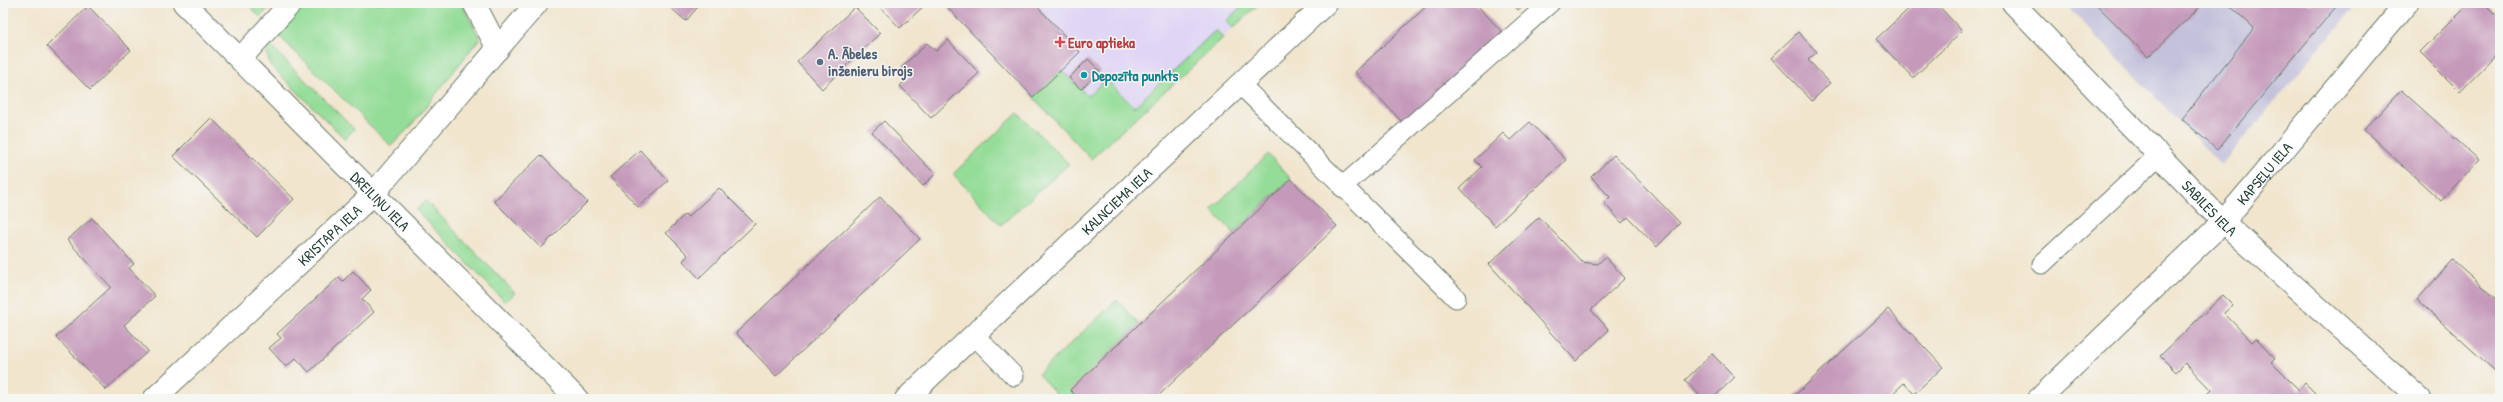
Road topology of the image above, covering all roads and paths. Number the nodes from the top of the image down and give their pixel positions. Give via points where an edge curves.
1 (184, 3) edge
2 (291, 3) edge
3 (474, 3) edge
4 (537, 3) edge
5 (1550, 3) edge
6 (2013, 3) edge
7 (2407, 3) edge
8 (1323, 4) edge
9 (498, 49) junction
10 (240, 59) junction
11 (1240, 84) junction
12 (2158, 156) junction
13 (1342, 187) junction
14 (373, 194) junction
15 (2223, 222) junction
16 (2042, 264) dead end
17 (1456, 298) dead end
18 (974, 335) junction
19 (1014, 376) dead end
20 (154, 399) edge
21 (577, 399) edge
22 (906, 399) edge
23 (2039, 399) edge
24 (2420, 399) edge

1 - 10 street, DREILIŅU IELA
2 - 10 street
3 - 9 street
4 - 9 street, KRISTAPA IELA
5 - 13 lane
6 - 12 street, SABILES IELA
7 - 15 street, KAPSEĻU IELA
8 - 11 street, KALNCIEMA IELA
9 - 14 street, KRISTAPA IELA
10 - 14 street, DREILIŅU IELA
11 - 13 lane
11 - 18 street, KALNCIEMA IELA
12 - 15 street, SABILES IELA
12 - 16 lane
13 - 17 lane
14 - 20 street, KRISTAPA IELA
14 - 21 street, DREILIŅU IELA
15 - 23 street, KAPSEĻU IELA
15 - 24 street, SABILES IELA
18 - 19 lane
18 - 22 street, KALNCIEMA IELA

